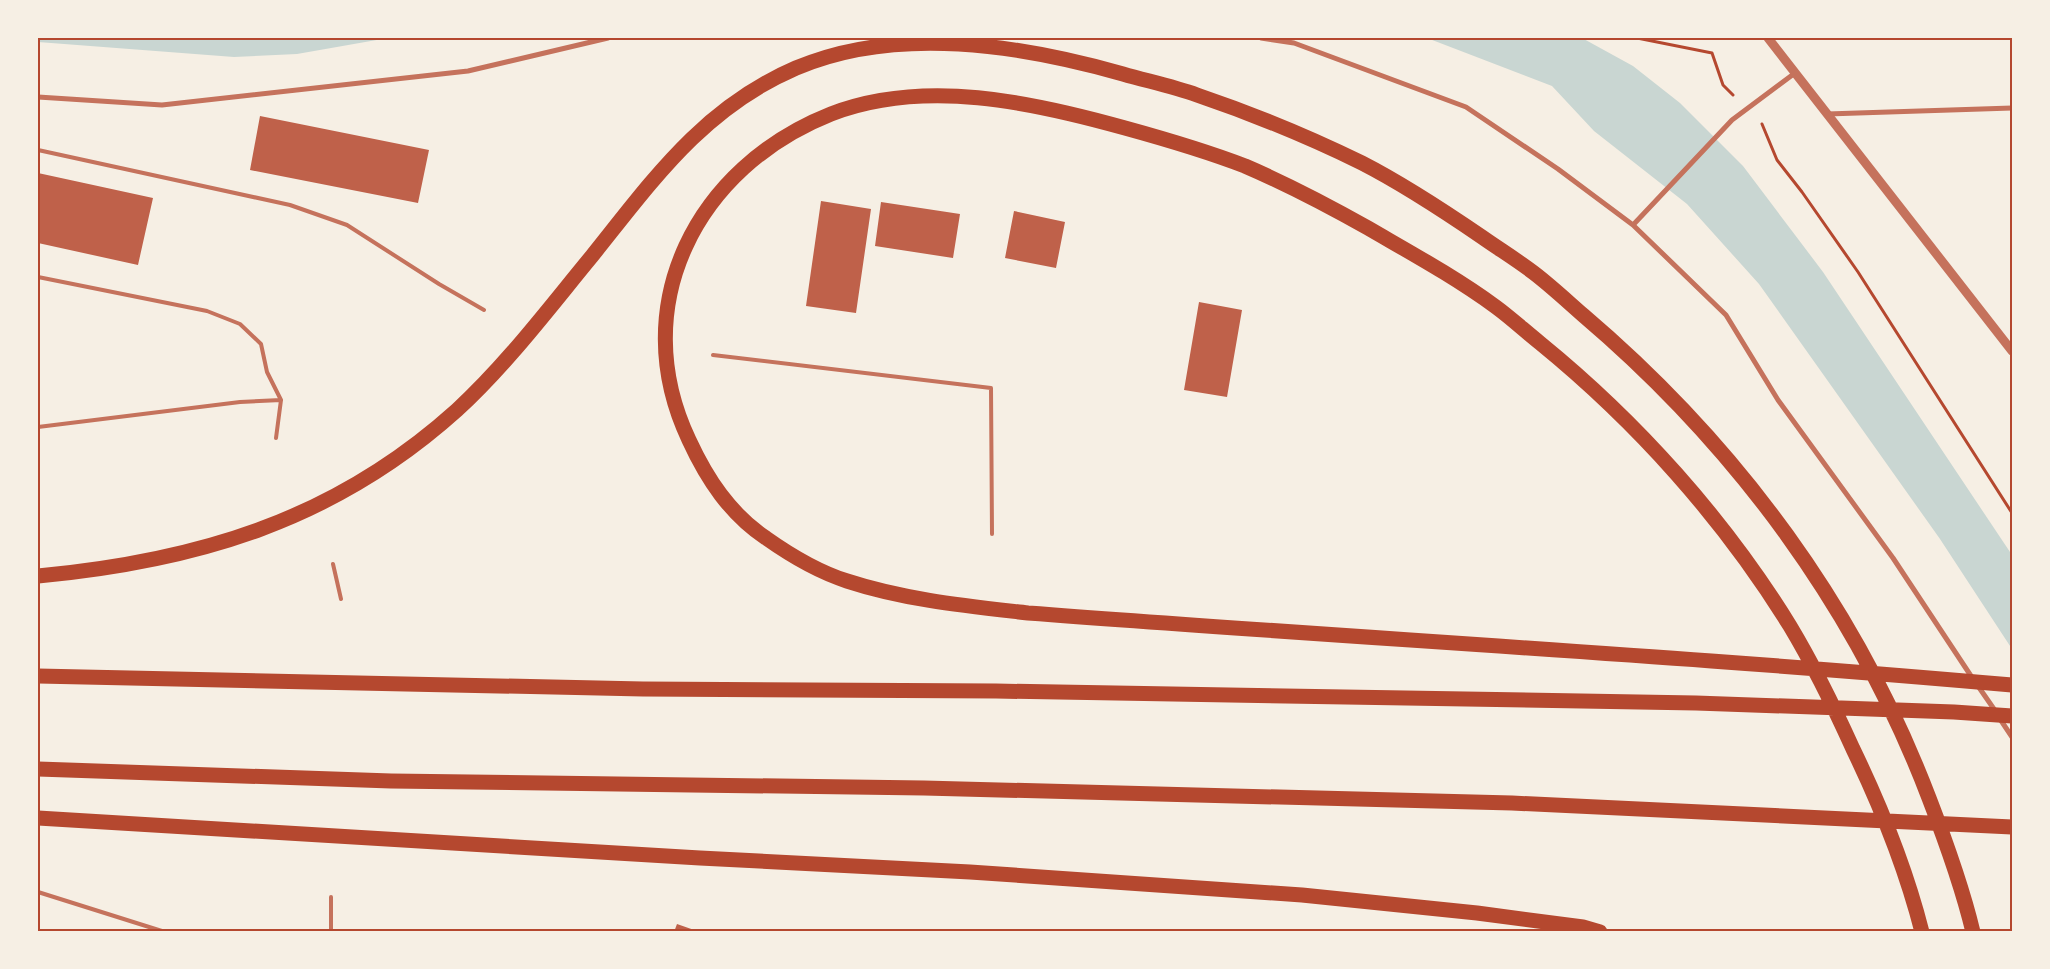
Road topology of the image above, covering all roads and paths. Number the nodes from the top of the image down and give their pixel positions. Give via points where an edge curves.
1 (608, 38) edge
2 (1260, 38) edge
3 (1637, 38) edge
4 (1768, 38) edge
5 (1794, 73) junction
6 (38, 97) edge
7 (1747, 108) junction
8 (2012, 108) edge
9 (1827, 114) junction
10 (38, 150) edge
11 (1633, 225) junction
12 (38, 277) edge
13 (484, 310) dead end
14 (2012, 351) edge
15 (713, 356) dead end
16 (281, 400) junction
17 (38, 426) edge
18 (276, 438) dead end
19 (2012, 513) edge
20 (992, 534) dead end
21 (332, 564) dead end
22 (38, 576) edge
23 (341, 599) dead end
24 (38, 676) edge
25 (2012, 685) edge
26 (2012, 716) edge
27 (2012, 737) edge
28 (38, 769) edge
29 (38, 818) edge
30 (2012, 827) edge
31 (38, 892) edge
32 (331, 897) dead end
33 (165, 932) edge
34 (331, 932) edge
35 (1600, 932) edge
36 (1922, 932) edge
37 (1973, 932) edge

1 - 6 street via 468,71 162,105
2 - 11 street via 1294,43 1466,107
3 - 7 path via 1712,53 1723,85
4 - 5 street
5 - 7 street
5 - 9 street
7 - 11 street
7 - 19 path via 1764,125 1777,160 1858,272
8 - 9 street
9 - 14 street
10 - 13 lane via 290,205 347,225
11 - 27 street via 1726,316 1778,400 1893,558
12 - 16 lane via 207,311 240,324 261,344 266,372
15 - 20 lane via 991,388
16 - 17 lane
16 - 18 lane
21 - 23 lane
22 - 37 highway via 167,558 224,543 329,501 371,476 459,408 499,367 686,142 719,113 758,86 800,66 840,54 902,43 961,44 1029,53 1194,93 1272,123 1365,165 1449,214 1535,274 1613,340 1678,403 1733,463 1787,532 1832,600 1877,679 1914,758 1947,844
24 - 26 highway via 643,689 1696,703
25 - 36 highway via 1686,659 1028,613 944,603 841,580 761,535 730,508 702,470 670,384 664,337 669,293 682,252 701,215 729,182 762,153 799,128 838,111 884,101 937,96 1002,101 1073,114 1156,136 1245,166 1336,210 1496,306 1578,374 1644,438 1700,502 1790,626 1826,692 1895,848
28 - 30 highway via 391,781 924,788 1512,803
29 - 35 highway via 1293,894 1477,913
31 - 33 lane
32 - 34 lane

